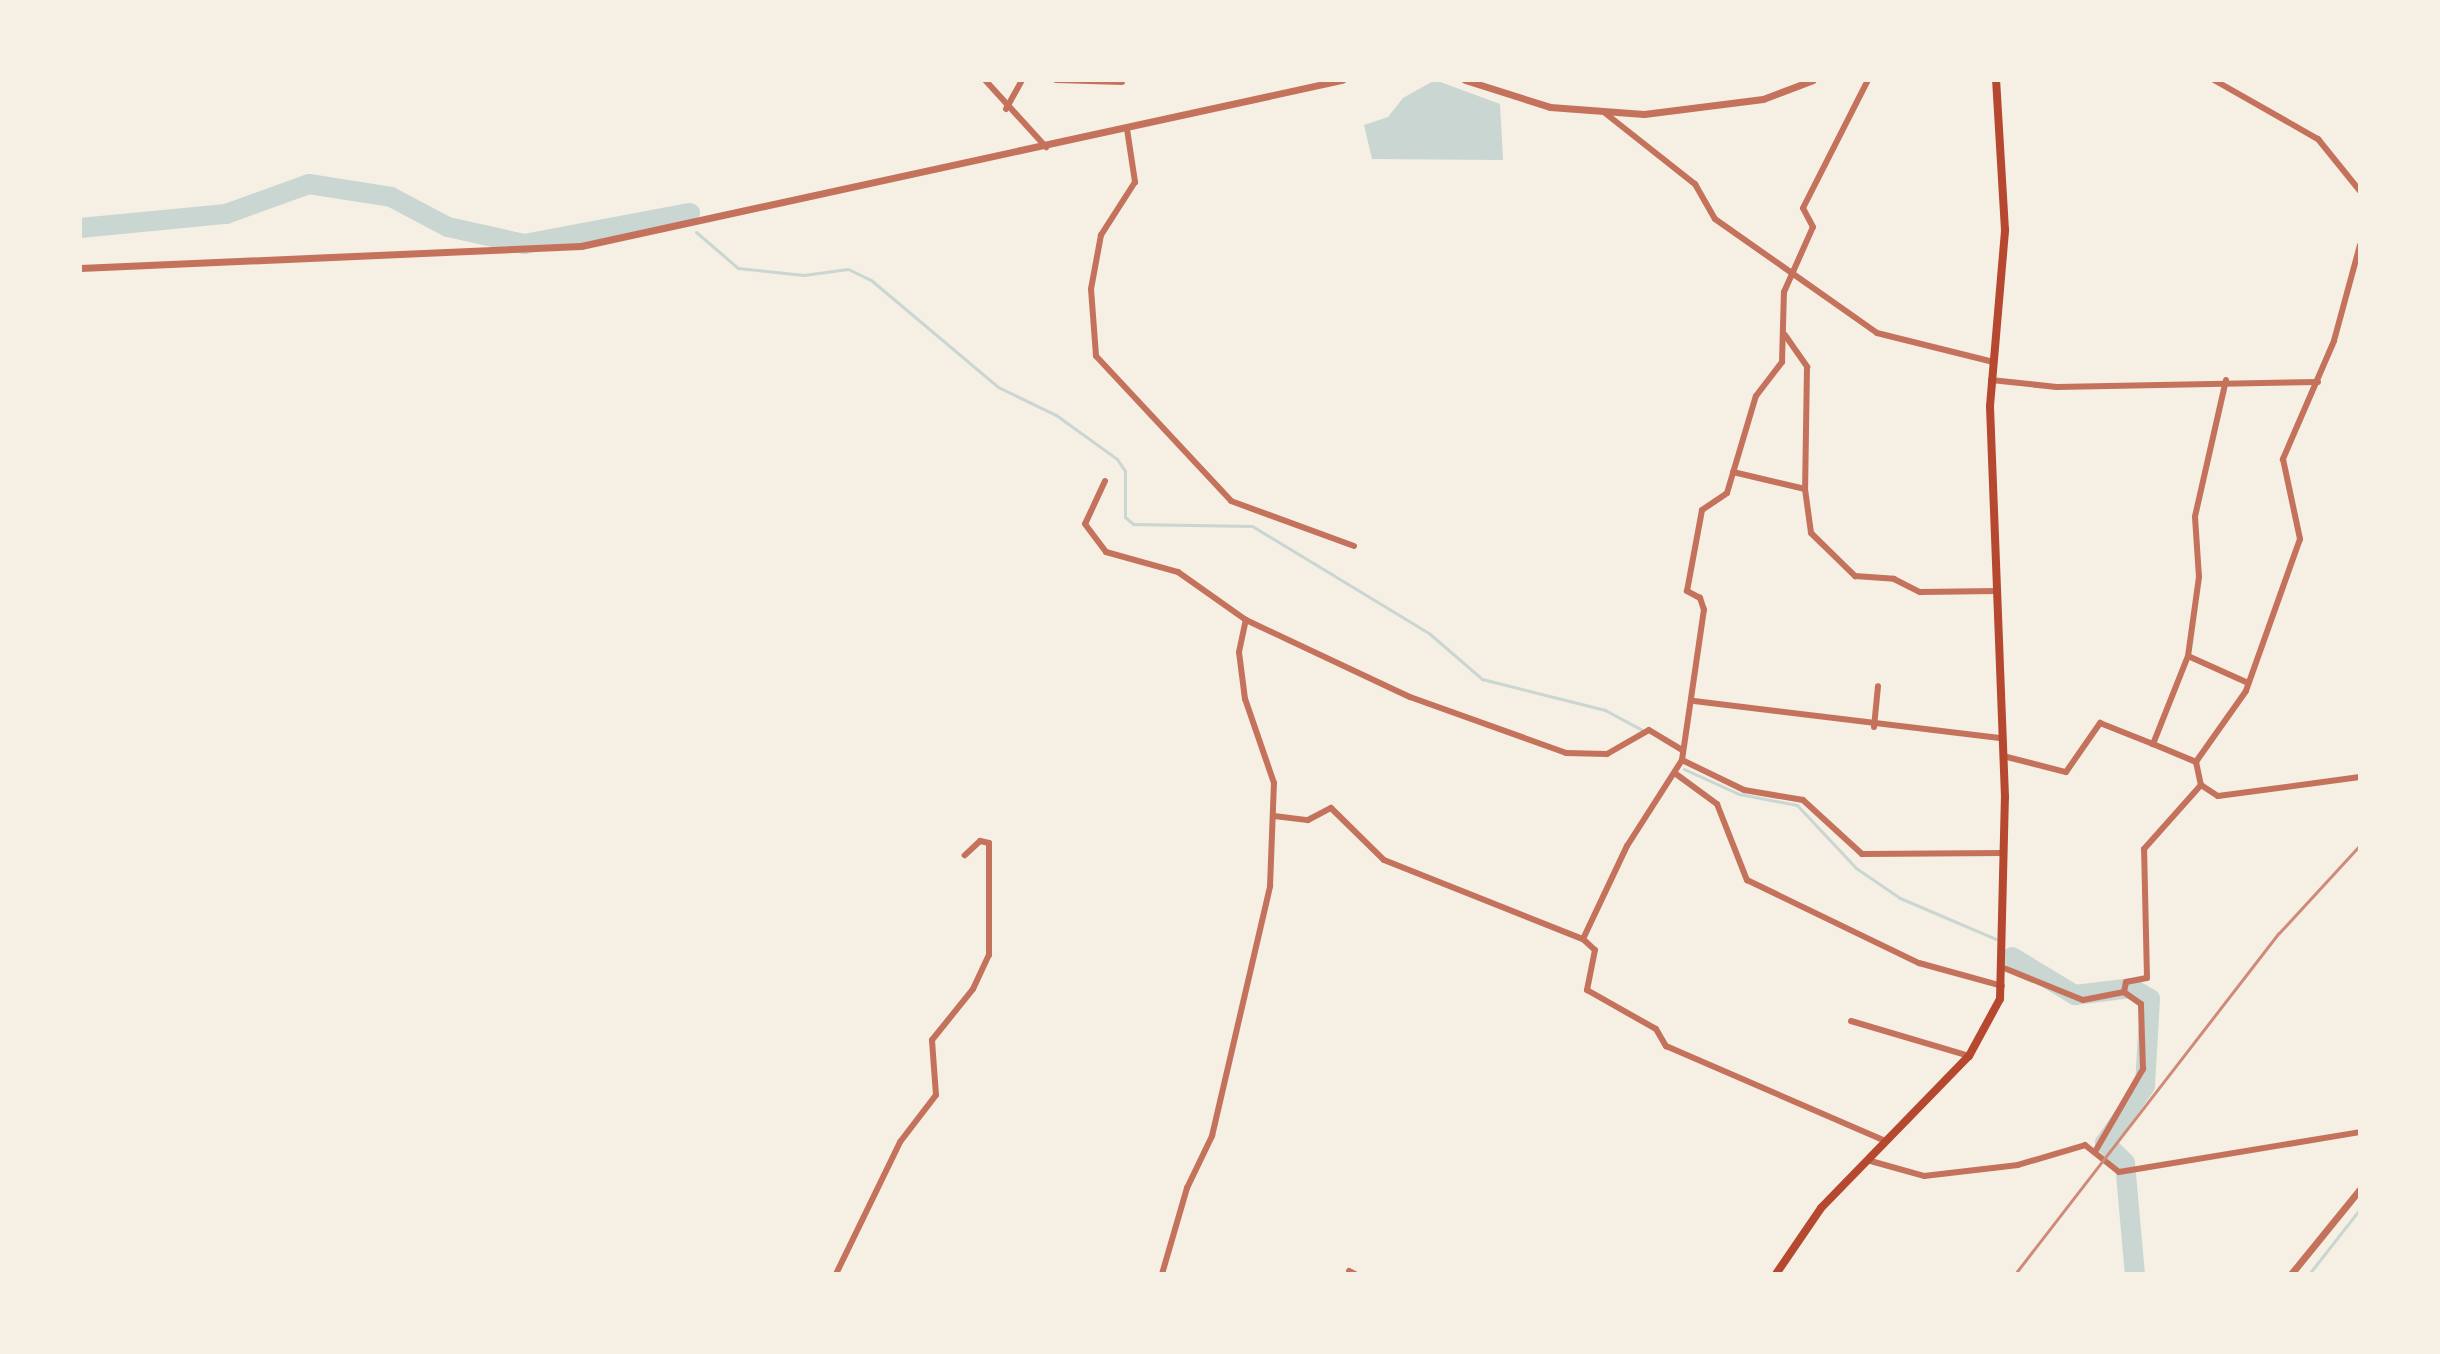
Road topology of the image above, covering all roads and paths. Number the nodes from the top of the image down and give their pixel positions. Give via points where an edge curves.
1 (985, 80) edge
2 (1022, 80) edge
3 (1056, 80) edge
4 (1342, 80) edge
5 (1465, 80) edge
6 (1813, 80) edge
7 (1868, 80) edge
8 (1996, 80) edge
9 (2214, 80) edge
10 (1122, 82) dead end
11 (1006, 109) junction
12 (1605, 113) junction
13 (1127, 129) junction
14 (1046, 147) junction
15 (2360, 191) edge
16 (2360, 245) edge
17 (80, 268) edge
18 (1790, 276) junction
19 (1785, 335) junction
20 (1993, 362) junction
21 (1991, 380) junction
22 (2226, 380) junction
23 (2318, 382) junction
24 (1733, 472) junction
25 (1105, 481) dead end
26 (1805, 489) junction
27 (1354, 546) dead end
28 (1997, 591) junction
29 (1246, 620) junction
30 (2188, 656) junction
31 (2248, 683) junction
32 (1878, 686) dead end
33 (1694, 701) junction
34 (1874, 727) junction
35 (2002, 738) junction
36 (2153, 744) junction
37 (1682, 750) junction
38 (2003, 756) junction
39 (1682, 760) junction
40 (2196, 762) junction
41 (1676, 774) junction
42 (2360, 777) edge
43 (2201, 785) junction
44 (1274, 816) junction
45 (2004, 853) junction
46 (965, 855) dead end
47 (1583, 939) junction
48 (2004, 968) junction
49 (2002, 986) junction
50 (2124, 989) junction
51 (1851, 1021) dead end
52 (1969, 1056) junction
53 (2360, 1132) edge
54 (1883, 1140) junction
55 (2096, 1150) junction
56 (1867, 1160) junction
57 (2360, 1189) edge
58 (836, 1274) edge
59 (1162, 1274) edge
60 (1776, 1274) edge
61 (2291, 1274) edge

1 - 11 street
2 - 11 street
3 - 10 street
4 - 13 street
5 - 12 street via 1513,99
6 - 12 street via 1702,111
7 - 18 street via 1803,208 1813,227
8 - 20 main road via 2005,275
9 - 15 street via 2318,139
11 - 14 street
12 - 18 street via 1695,184 1715,219
13 - 14 street
13 - 27 street via 1135,182 1101,235 1091,289 1096,356 1231,501
14 - 17 street via 581,246
16 - 23 street
18 - 19 street
18 - 20 street via 1877,333
19 - 24 street via 1782,362 1756,396
19 - 26 street via 1807,367
20 - 21 main road
21 - 22 street via 2057,387
21 - 28 main road
22 - 23 street
22 - 30 street via 2195,517 2199,577
23 - 31 street via 2283,459 2300,539
24 - 26 street
24 - 33 street via 1727,493 1702,510 1687,591 1700,598 1704,610
25 - 29 street via 1085,524 1106,552 1178,572
26 - 28 street via 1811,533 1855,576 1894,579 1920,592
28 - 35 main road
29 - 37 street via 1410,697 1548,749 1607,754 1649,730
29 - 44 street via 1239,652 1245,699 1266,751
30 - 31 street
30 - 36 street
31 - 40 street
32 - 34 street
33 - 34 street
33 - 37 street
34 - 35 street
35 - 38 main road
36 - 38 street via 2100,723 2066,772
36 - 40 street
37 - 39 street
38 - 45 main road
39 - 41 street
39 - 45 street via 1744,790 1803,800 1862,854
40 - 43 street
41 - 47 street via 1631,838
41 - 49 street via 1717,804 1747,880 1919,963
42 - 43 street via 2218,796
43 - 50 street via 2144,849 2147,978
44 - 47 street via 1308,820 1331,808 1384,860
44 - 59 street via 1270,886 1212,1136
45 - 48 main road
46 - 58 street via 980,841 989,843 989,955 973,989 932,1040 936,1095 900,1142
47 - 54 street via 1595,950 1587,990 1656,1029 1666,1046
48 - 49 main road
48 - 50 street via 2083,1000
49 - 52 main road via 1991,1024
50 - 55 street via 2141,1004 2143,1069
51 - 52 street
52 - 54 main road
53 - 55 street via 2122,1171
54 - 56 main road
55 - 56 street via 2081,1145 2018,1165 1924,1176
56 - 60 main road via 1821,1208
57 - 61 street

